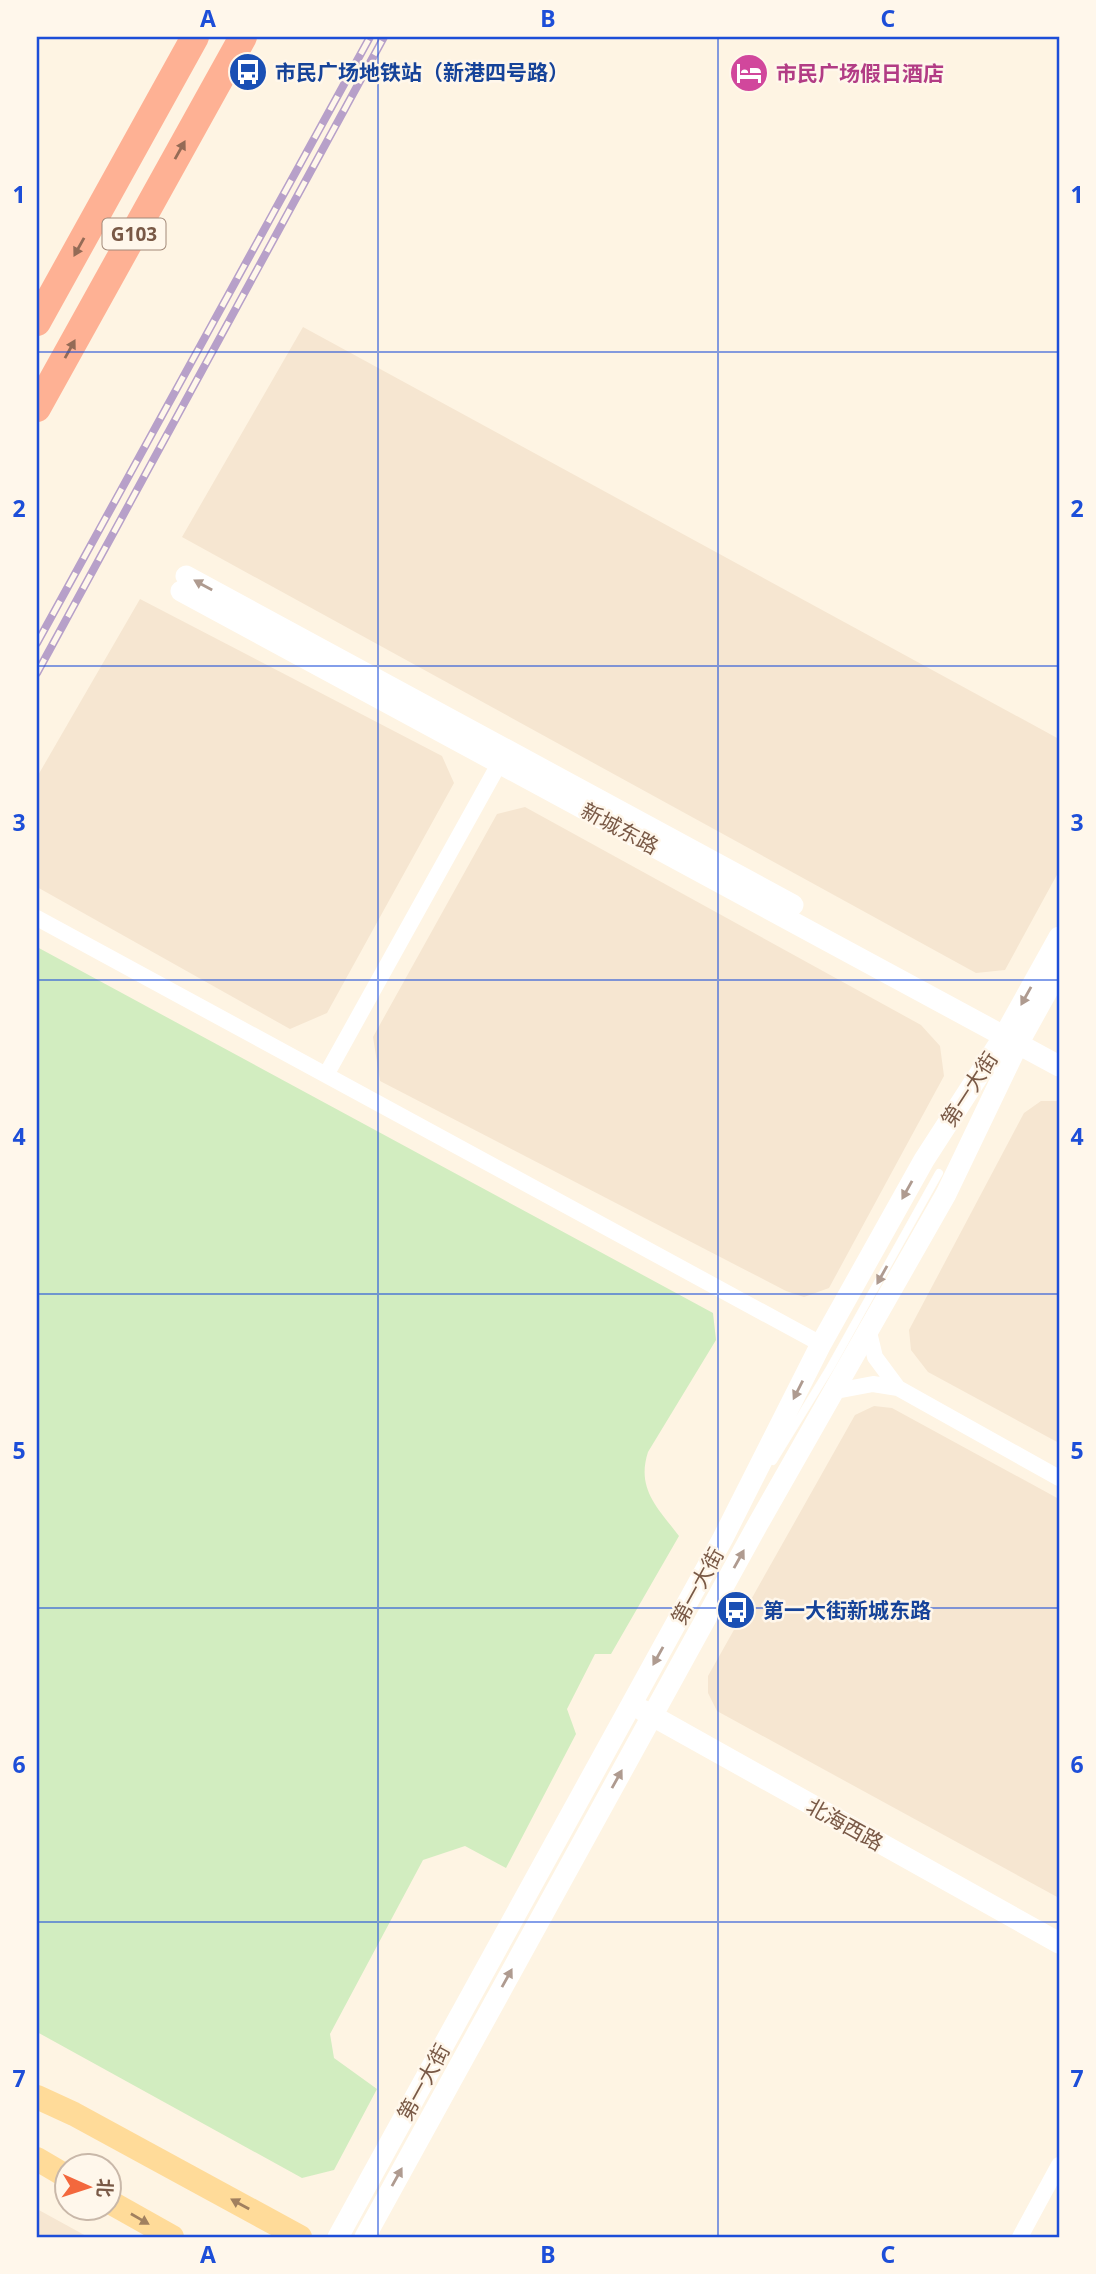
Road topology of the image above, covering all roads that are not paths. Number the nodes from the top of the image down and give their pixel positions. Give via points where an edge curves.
1 (195, 37) edge
2 (243, 37) edge
3 (37, 322) edge
4 (37, 408) edge
5 (183, 583) dead end
6 (503, 757) junction
7 (37, 918) edge
8 (1059, 937) edge
9 (1059, 970) edge
10 (1014, 1034) junction
11 (1059, 1050) edge
12 (1059, 1066) edge
13 (326, 1075) junction
14 (939, 1172) dead end
15 (869, 1332) junction
16 (821, 1344) junction
17 (898, 1388) junction
18 (836, 1391) junction
19 (1059, 1478) edge
20 (723, 1538) junction
21 (631, 1704) junction
22 (652, 1716) junction
23 (1059, 1944) edge
24 (37, 2087) edge
25 (37, 2097) edge
26 (74, 2114) junction
27 (1059, 2165) edge
28 (122, 2209) edge
29 (172, 2237) edge
30 (300, 2237) edge
31 (338, 2237) edge
32 (365, 2237) edge
33 (1020, 2237) edge

1 -> 3 highway, G103
4 -> 2 highway, G103
5 - 6 main road, 新城东路
6 - 10 main road, 新城东路
6 - 13 street
7 - 13 street
8 -> 10 main road, 第一大街
9 - 10 main road, 第一大街
10 - 11 main road, 新城东路
10 - 12 main road, 新城东路
10 - 15 main road, 第一大街 via 946,1194
10 -> 16 main road, 第一大街 via 924,1160
13 - 16 street
14 -> 20 lane via 806,1410
15 - 17 street via 874,1357
15 - 18 main road, 第一大街
16 -> 20 main road, 第一大街
17 - 18 street via 873,1384
17 - 19 street
22 -> 18 main road, 第一大街
20 -> 21 main road, 第一大街
21 - 22 main road, 北海西路
21 - 31 main road, 第一大街
22 - 23 main road, 北海西路
32 -> 22 main road, 第一大街
24 - 26 main road
25 - 26 main road
30 -> 26 main road
27 - 33 street
28 -> 29 main road

